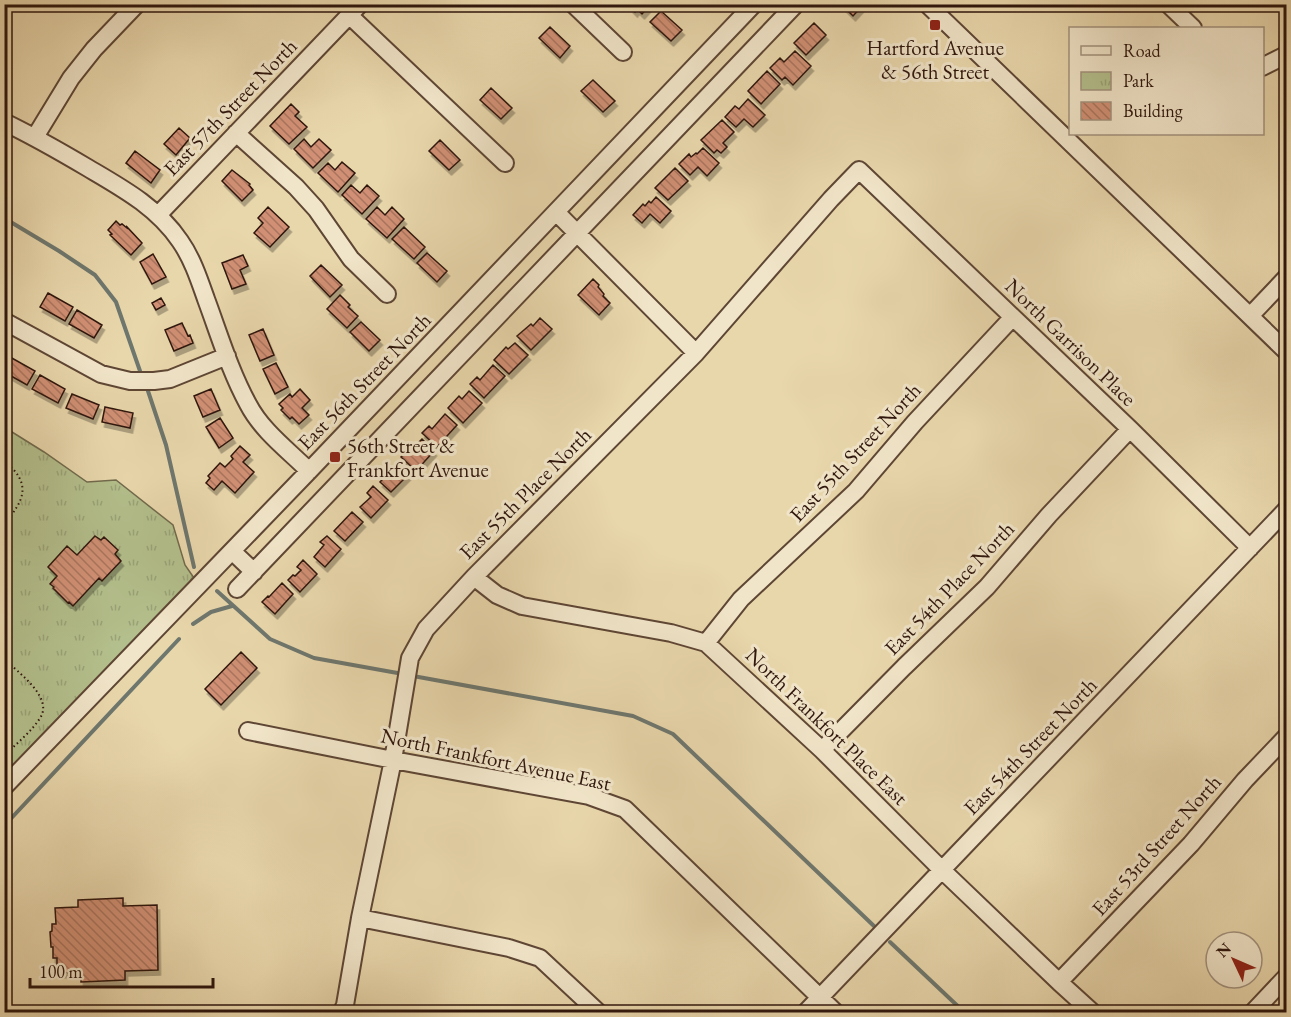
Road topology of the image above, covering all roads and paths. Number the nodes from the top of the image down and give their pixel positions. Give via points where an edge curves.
1 (137, 4) edge
2 (573, 4) edge
3 (754, 4) edge
4 (796, 4) edge
5 (927, 4) edge
6 (1168, 4) edge
7 (355, 10) edge
8 (1191, 27) edge
9 (623, 52) dead end
10 (1287, 55) edge
11 (1264, 66) edge
12 (4, 122) edge
13 (236, 133) junction
14 (35, 137) junction
15 (505, 163) dead end
16 (859, 170) joint
17 (556, 212) junction
18 (158, 214) junction
19 (578, 233) junction
20 (1287, 278) edge
21 (387, 294) dead end
22 (1250, 316) junction
23 (1012, 318) junction
24 (4, 321) edge
25 (1287, 351) edge
26 (696, 353) junction
27 (227, 356) junction
28 (1130, 429) junction
29 (4, 461) edge
30 (309, 471) junction
31 (1287, 510) edge
32 (4, 524) edge
33 (1250, 548) junction
34 (232, 552) junction
35 (254, 572) junction
36 (474, 577) junction
37 (237, 590) dead end
38 (706, 643) junction
39 (4, 659) edge
40 (248, 732) dead end
41 (1287, 737) edge
42 (822, 750) junction
43 (4, 756) edge
44 (393, 760) junction
45 (4, 787) edge
46 (942, 870) junction
47 (360, 918) junction
48 (1287, 977) edge
49 (1059, 982) junction
50 (820, 998) junction
51 (590, 1010) edge
52 (342, 1012) edge
53 (806, 1012) edge
54 (836, 1012) edge
55 (1092, 1012) edge
56 (1253, 1012) edge

1 - 14 street via 71,78
2 - 9 street
3 - 17 street, East 56th Street North
4 - 19 street
5 - 22 street
6 - 8 street
7 - 13 street, East 57th Street North
7 - 15 street
10 - 11 street
12 - 14 street
13 - 18 street, East 57th Street North
13 - 21 street via 316,209 351,259
14 - 18 street via 138,197
16 - 23 street, North Garrison Place
16 - 26 street, East 55th Place North
17 - 19 street
17 - 30 street, East 56th Street North
18 - 27 street via 192,261
19 - 26 street
19 - 35 street
20 - 22 street
22 - 25 street
23 - 28 street, North Garrison Place
23 - 38 street, East 55th Street North via 856,491 741,600
24 - 27 street via 101,374 130,381 170,379
26 - 36 street, East 55th Place North
27 - 30 street via 256,418
28 - 33 street, North Garrison Place
28 - 42 street, East 54th Place North via 987,587
29 - 32 path via 22,483 22,497
30 - 34 street, East 56th Street North
31 - 33 street, East 54th Street North
33 - 46 street, East 54th Street North
34 - 35 street
34 - 45 street, East 56th Street North
35 - 37 street
36 - 38 street, North Frankfort Place East via 497,595 522,606
36 - 44 street, East 55th Place North via 426,629 410,658
38 - 42 street, North Frankfort Place East
39 - 43 path via 39,693 44,703 41,717
40 - 44 street, North Frankfort Avenue East
41 - 49 street, East 53rd Street North
42 - 46 street, North Frankfort Place East
44 - 47 street, East 55th Place North
44 - 50 street, North Frankfort Avenue East via 589,796 626,809
46 - 49 street, North Frankfort Place East
46 - 50 street, East 54th Street North
47 - 51 street via 509,948 540,958
47 - 52 street
48 - 56 street
49 - 55 street, North Frankfort Place East
50 - 53 street, East 54th Street North
50 - 54 street, North Frankfort Avenue East

